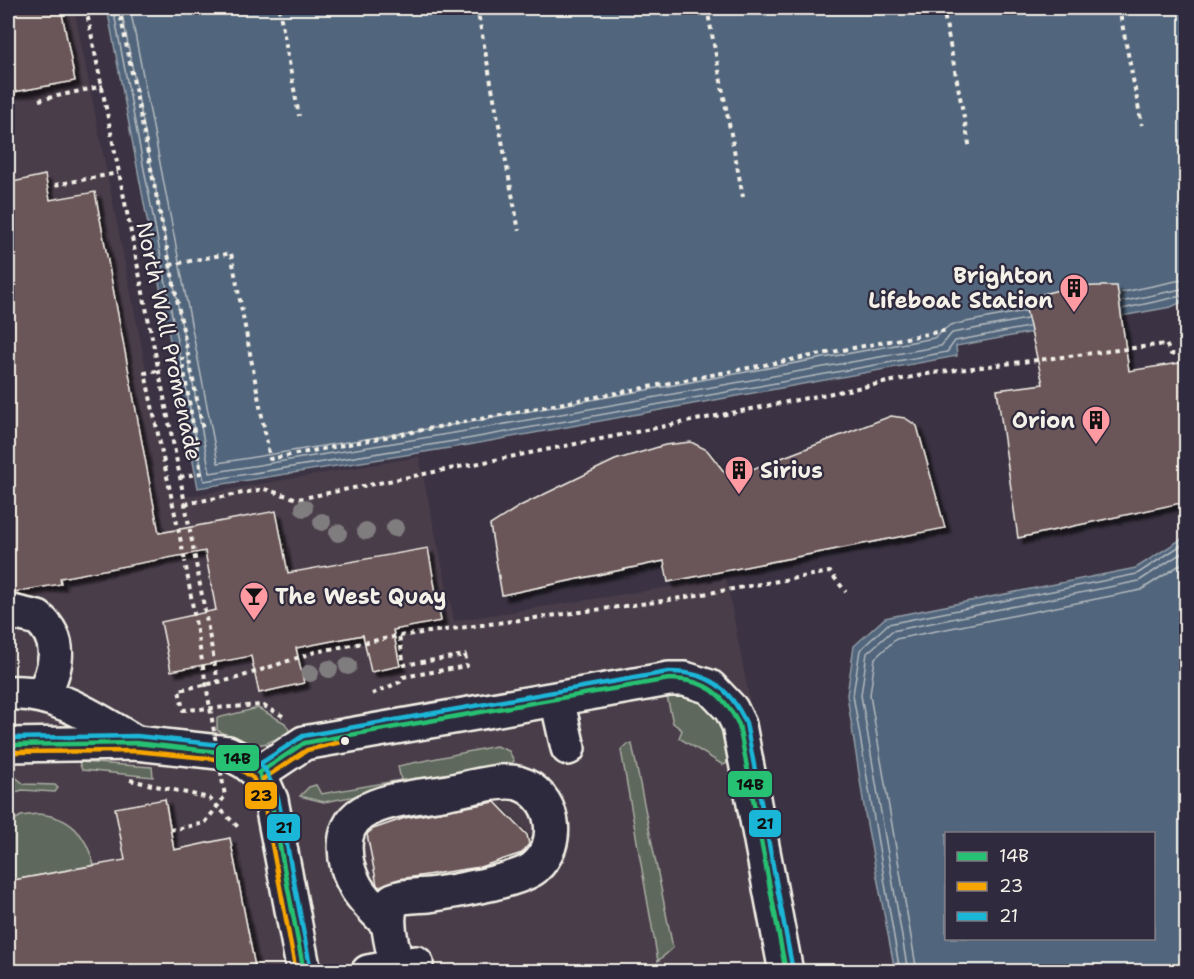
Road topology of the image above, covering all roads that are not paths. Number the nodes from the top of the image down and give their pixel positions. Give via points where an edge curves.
1 (8, 611) edge
2 (8, 693) edge
3 (42, 696) junction
4 (557, 699) junction
5 (135, 743) junction
6 (8, 745) edge
7 (568, 748) dead end
8 (259, 772) junction
9 (389, 925) junction
10 (394, 967) edge
11 (304, 972) edge
12 (786, 972) edge

1 - 3 street via 38,618 55,640 56,660
2 - 3 street
3 - 5 street via 93,716
4 - 7 street
4 - 8 street via 304,743
4 - 12 street via 669,679 697,682 721,696 739,725
5 - 6 street
5 - 8 street via 228,753
8 - 11 street via 271,800
9 - 9 street via 356,888 348,867 345,837 362,813 408,799 506,781 531,790 544,802 552,834 549,847 534,868 509,879 400,897 390,906
9 - 10 street

